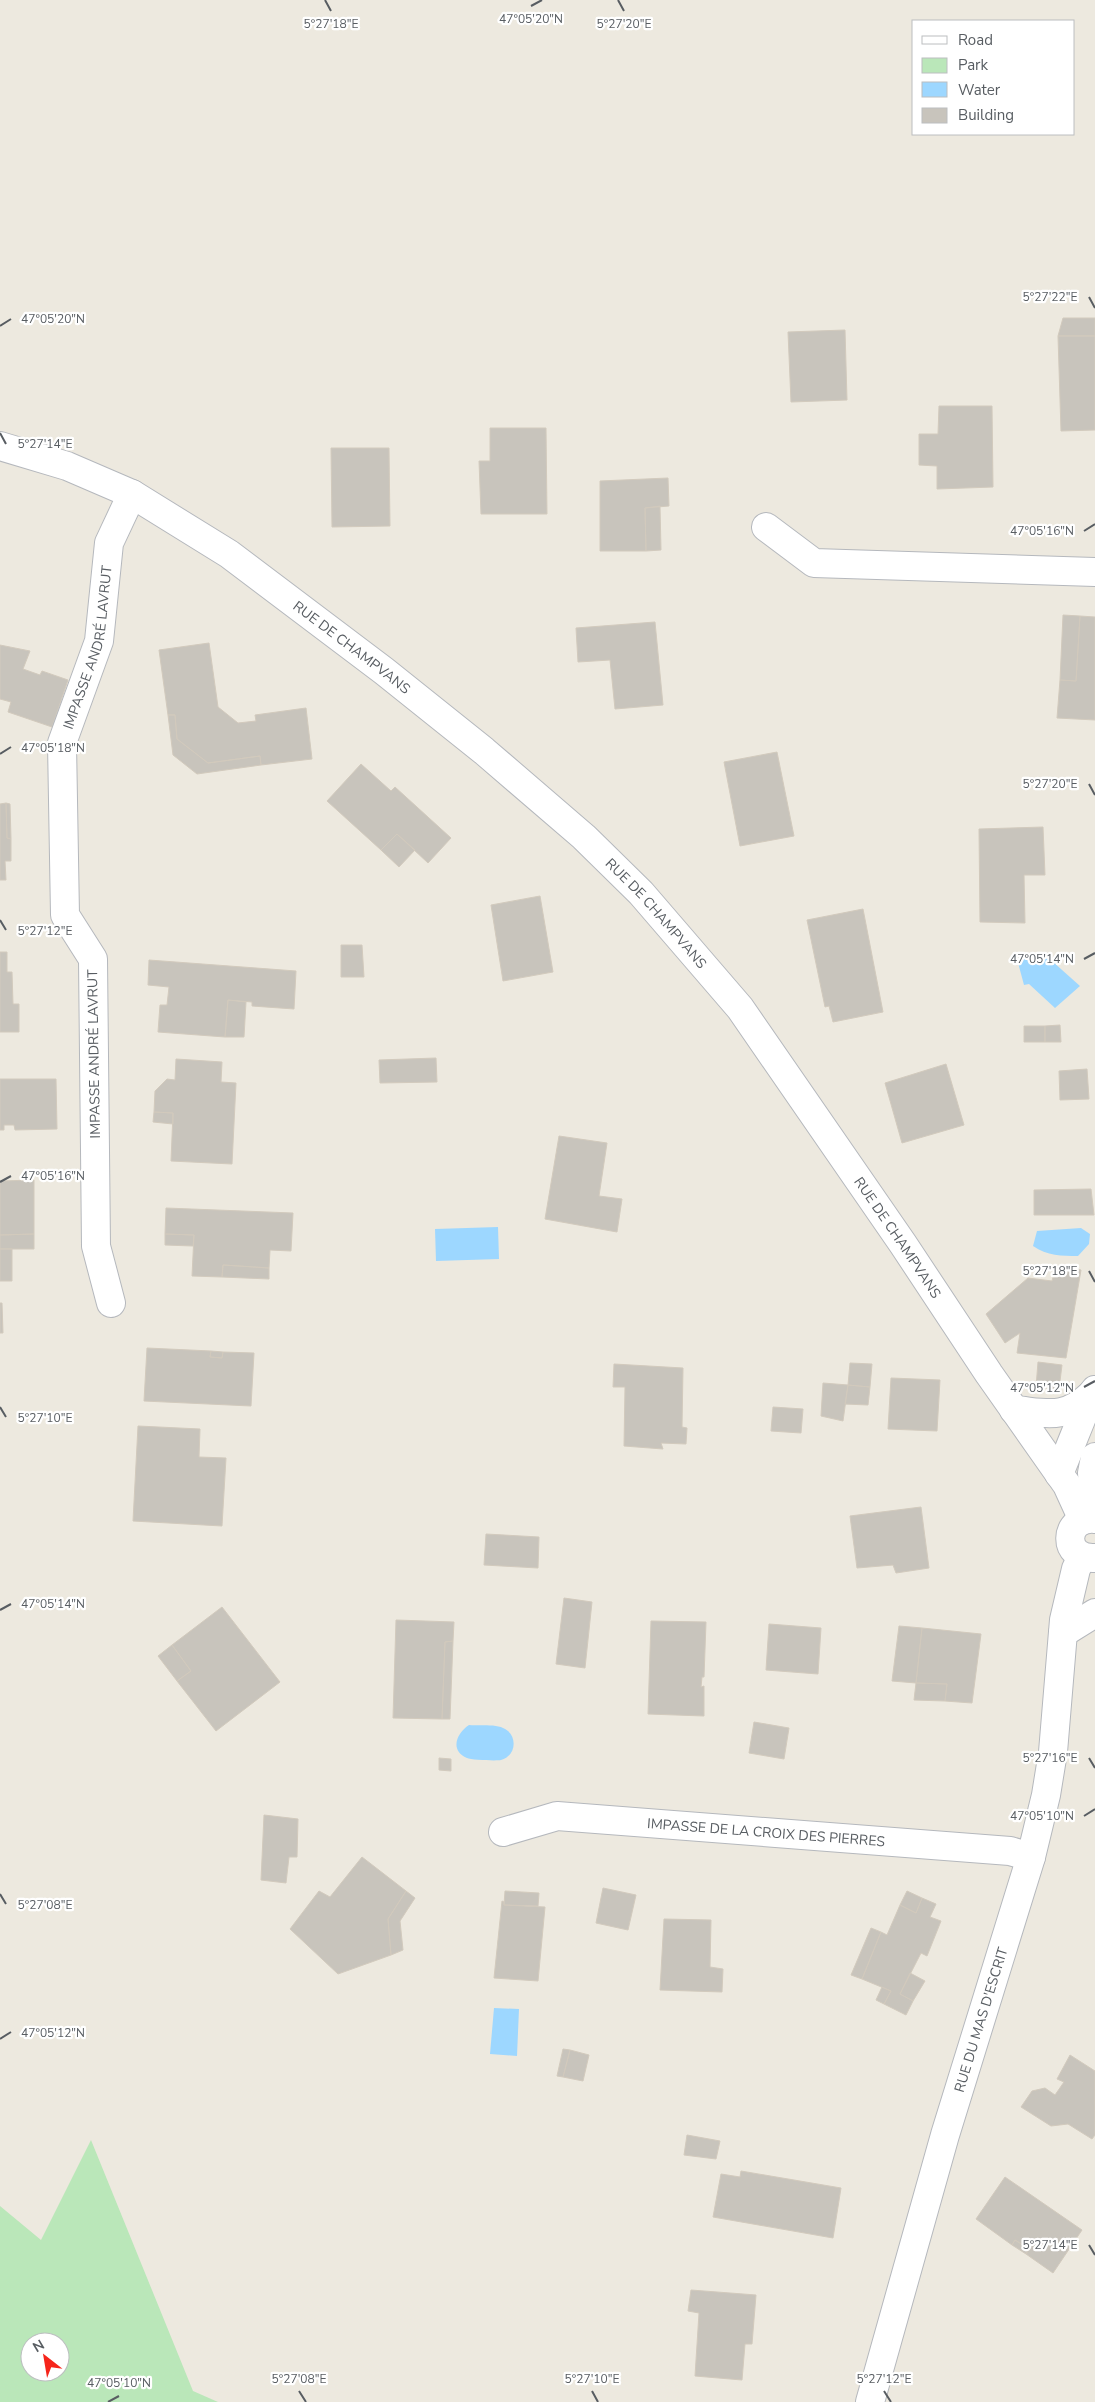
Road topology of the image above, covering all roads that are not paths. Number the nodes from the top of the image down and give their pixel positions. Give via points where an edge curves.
1 (0, 446) edge
2 (132, 494) junction
3 (766, 527) dead end
4 (1095, 572) edge
5 (111, 1304) dead end
6 (1093, 1392) edge
7 (1014, 1410) junction
8 (1095, 1457) edge
9 (1059, 1474) junction
10 (1091, 1517) edge
11 (1088, 1557) edge
12 (1095, 1613) edge
13 (1063, 1633) junction
14 (503, 1832) dead end
15 (1031, 1857) junction
16 (870, 2402) edge

1 - 2 street, RUE DE CHAMPVANS via 67,466
2 - 5 street, IMPASSE ANDRÉ LAVRUT via 109,543 99,641 62,743 65,915 93,959 96,1246
2 - 7 street, RUE DE CHAMPVANS via 229,554 384,671 584,837 641,893 740,1008
3 - 4 street via 814,563
6 - 7 street via 1072,1410 1062,1414
6 - 9 street
7 - 9 street, RUE DE CHAMPVANS
8 - 10 street
9 - 10 street, RUE DE CHAMPVANS via 1077,1504
10 - 11 street via 1073,1528 1070,1541 1076,1553
11 - 13 street, RUE DU MAS D'ESCRIT via 1069,1595
12 - 13 street
13 - 15 street, RUE DU MAS D'ESCRIT via 1053,1752
14 - 15 street, IMPASSE DE LA CROIX DES PIERRES via 557,1816 1010,1851
15 - 16 street, RUE DU MAS D'ESCRIT via 945,2136

